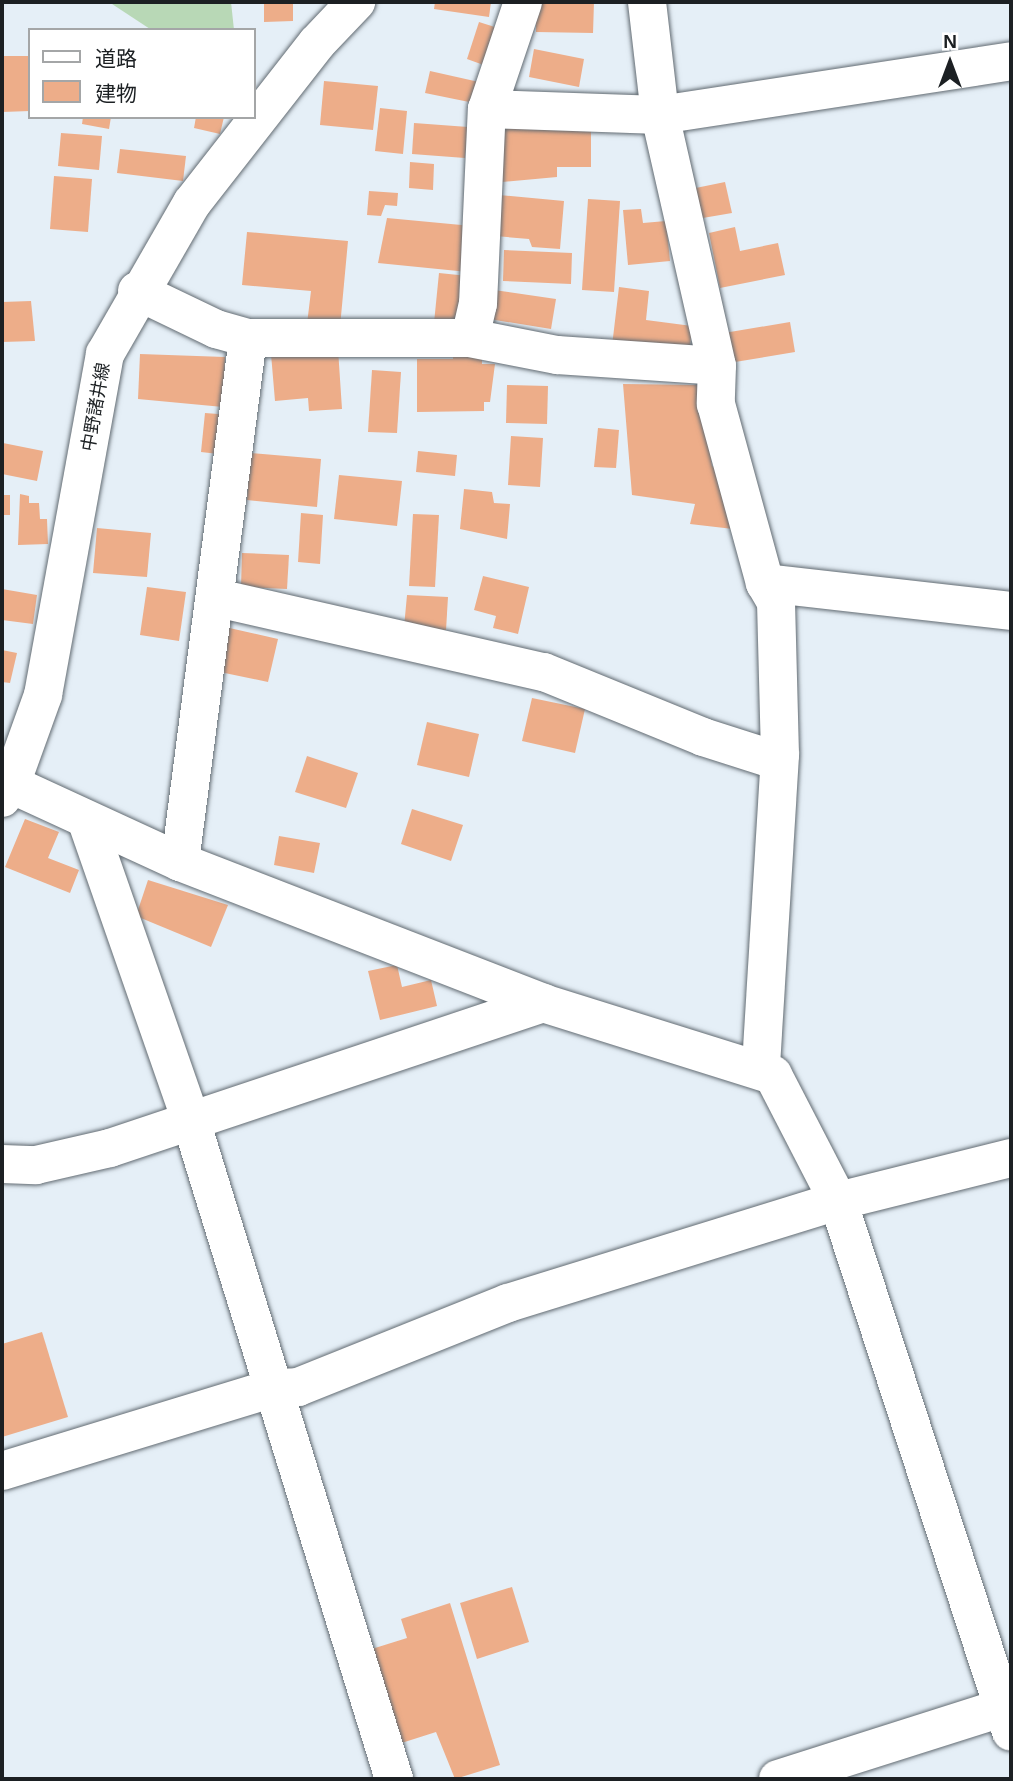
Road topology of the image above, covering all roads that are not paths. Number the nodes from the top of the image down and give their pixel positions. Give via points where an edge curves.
1 (356, 2) edge
2 (523, 2) edge
3 (647, 2) edge
4 (1011, 61) edge
5 (487, 110) junction
6 (660, 115) junction
7 (137, 291) junction
8 (248, 338) junction
9 (470, 338) junction
10 (717, 366) junction
11 (765, 583) junction
12 (217, 598) junction
13 (1011, 611) edge
14 (780, 755) junction
15 (5, 788) edge
16 (87, 821) junction
17 (180, 862) junction
18 (543, 1003) junction
19 (761, 1070) junction
20 (191, 1121) junction
21 (1011, 1158) edge
22 (2, 1164) edge
23 (838, 1201) junction
24 (273, 1388) junction
25 (2, 1471) edge
26 (1009, 1715) edge
27 (394, 1779) edge
28 (778, 1779) edge

1 - 7 street, 中野諸井線 via 317,43 192,203
2 - 5 street
3 - 6 street
4 - 6 street
5 - 6 street
5 - 9 street via 478,304
6 - 10 street
7 - 8 street via 216,329
7 - 15 street, 中野諸井線 via 105,354 43,695
8 - 9 street
8 - 12 street
9 - 10 street via 557,355
10 - 11 street via 716,404
11 - 13 street
11 - 14 street via 776,602
12 - 14 street via 544,672 703,737 769,758
12 - 17 street
14 - 19 street
15 - 16 street
16 - 17 street
16 - 20 street
17 - 18 street
18 - 19 street
18 - 20 street
19 - 23 street via 773,1075
20 - 22 street via 110,1148 36,1164
20 - 24 street
21 - 23 street
23 - 24 street via 508,1303 298,1387
23 - 26 street
24 - 25 street
24 - 27 street
26 - 28 street

